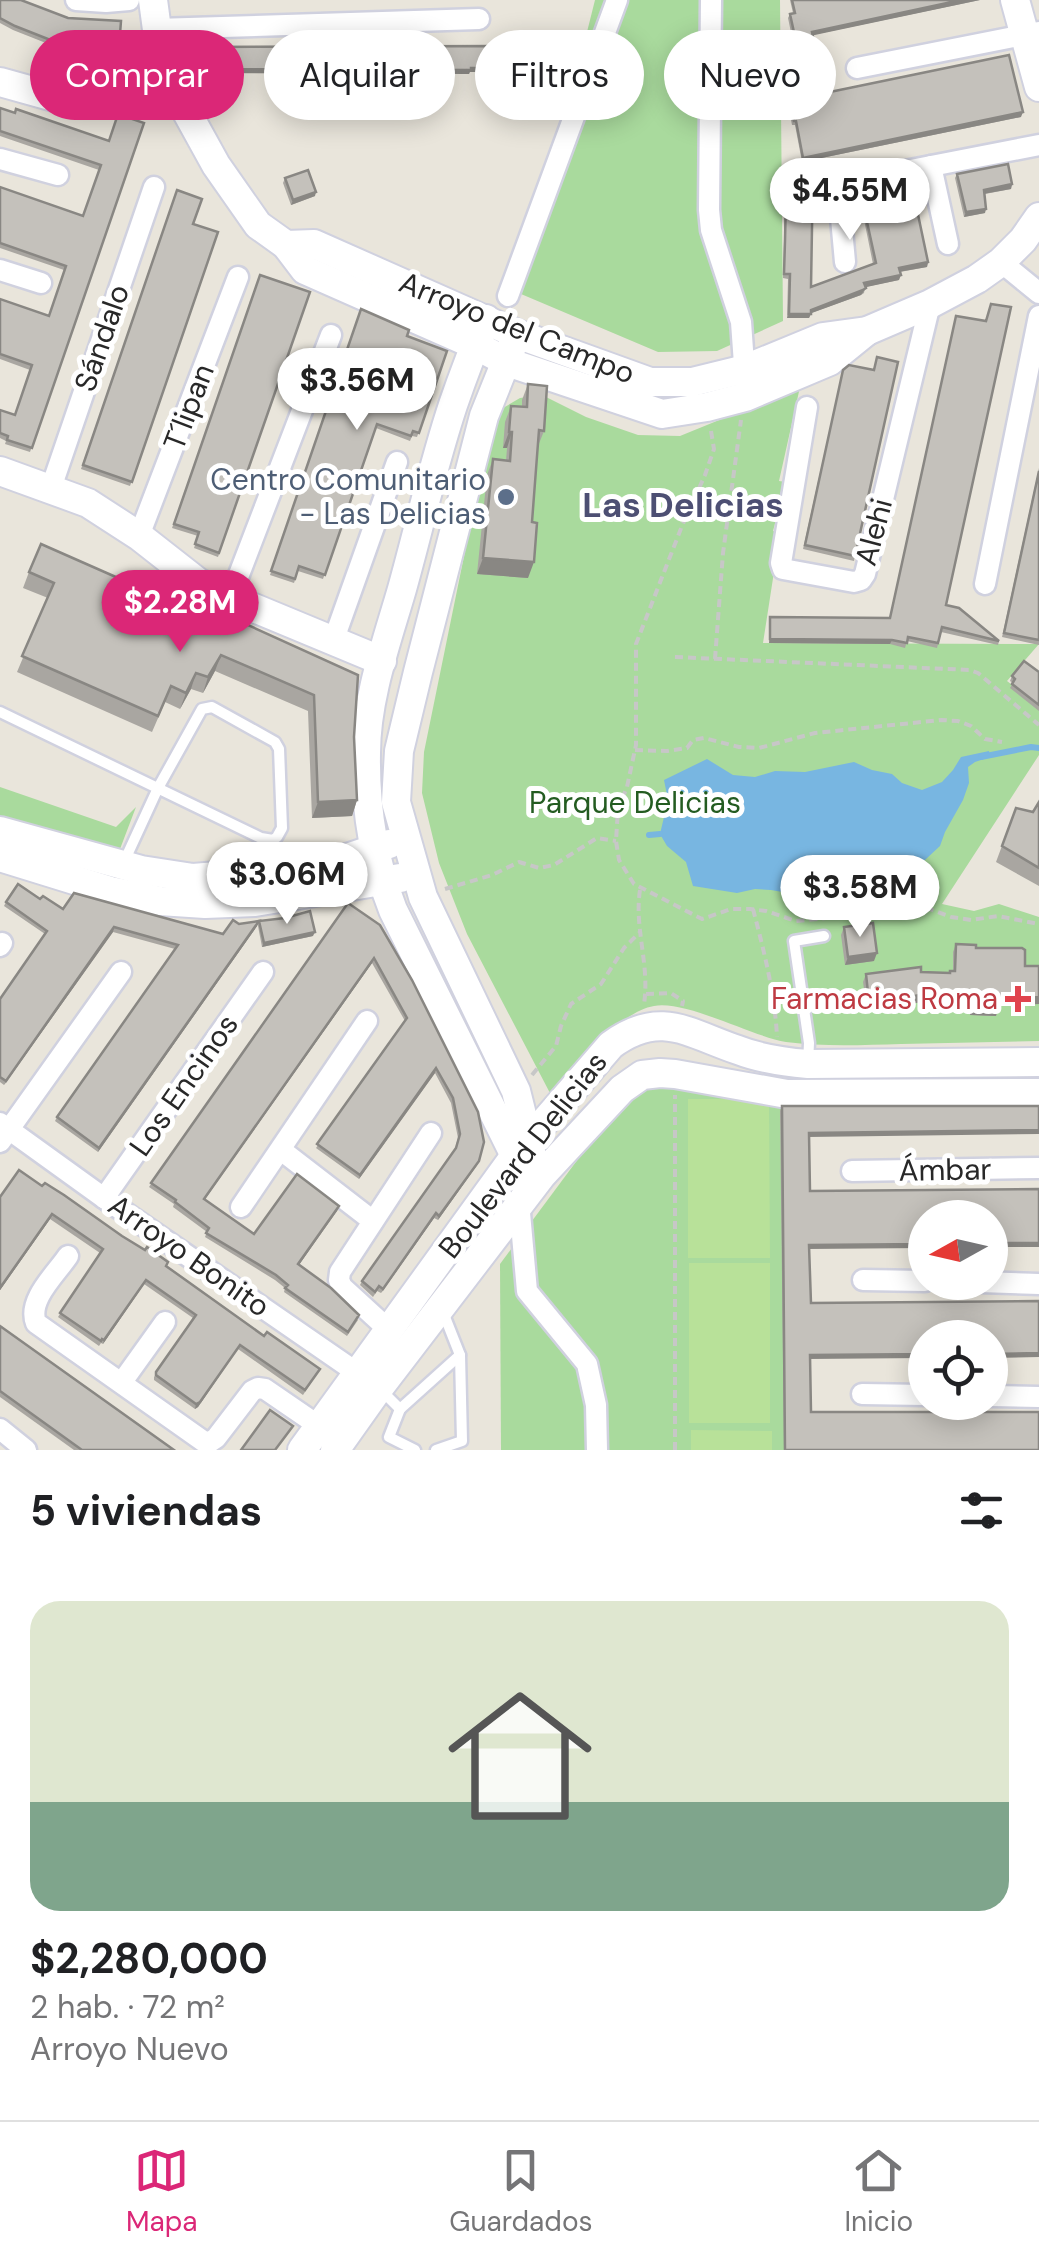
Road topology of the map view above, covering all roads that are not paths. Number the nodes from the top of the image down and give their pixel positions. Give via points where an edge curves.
1 (76, 0) edge
2 (129, 0) edge
3 (153, 0) edge
4 (617, 0) edge
5 (710, 0) edge
6 (1015, 0) edge
7 (478, 19) dead end
8 (155, 29) joint
9 (1032, 33) edge
10 (857, 68) dead end
11 (0, 82) edge
12 (1039, 87) edge
13 (30, 90) edge
14 (191, 120) edge
15 (1039, 145) edge
16 (0, 159) edge
17 (931, 166) junction
18 (58, 175) dead end
19 (154, 188) dead end
20 (1039, 217) edge
21 (948, 244) dead end
22 (844, 262) dead end
23 (1001, 262) junction
24 (0, 270) edge
25 (238, 277) dead end
26 (42, 284) dead end
27 (1039, 293) edge
28 (508, 296) junction
29 (930, 304) junction
30 (1039, 316) edge
31 (866, 331) junction
32 (480, 332) junction
33 (517, 334) junction
34 (331, 335) dead end
35 (507, 362) junction
36 (744, 369) junction
37 (745, 398) junction
38 (807, 407) dead end
39 (397, 462) dead end
40 (2, 477) edge
41 (50, 488) junction
42 (140, 536) junction
43 (985, 584) dead end
44 (230, 598) junction
45 (334, 639) junction
46 (382, 660) junction
47 (0, 712) edge
48 (158, 788) junction
49 (0, 831) edge
50 (406, 839) junction
51 (273, 840) junction
52 (373, 848) junction
53 (0, 856) edge
54 (122, 866) junction
55 (283, 871) junction
56 (382, 882) junction
57 (419, 886) junction
58 (824, 936) dead end
59 (121, 972) dead end
60 (263, 972) dead end
61 (367, 1022) dead end
62 (1039, 1062) edge
63 (808, 1064) junction
64 (1039, 1093) edge
65 (3, 1132) edge
66 (431, 1133) dead end
67 (520, 1148) junction
68 (281, 1150) junction
69 (1039, 1168) edge
70 (852, 1172) dead end
71 (530, 1188) junction
72 (104, 1198) junction
73 (241, 1207) dead end
74 (373, 1222) junction
75 (68, 1256) dead end
76 (863, 1280) dead end
77 (908, 1281) edge
78 (1008, 1283) edge
79 (1039, 1284) edge
80 (440, 1306) junction
81 (165, 1322) dead end
82 (399, 1339) junction
83 (460, 1355) junction
84 (368, 1380) junction
85 (122, 1382) junction
86 (862, 1394) dead end
87 (908, 1395) edge
88 (1008, 1396) edge
89 (1039, 1397) edge
90 (400, 1409) junction
91 (319, 1426) junction
92 (0, 1429) edge
93 (26, 1450) edge
94 (302, 1450) edge
95 (335, 1450) edge
96 (415, 1450) edge
97 (436, 1450) edge
98 (596, 1450) edge

1 - 2 street
3 - 8 street, Arroyo del Campo
4 - 28 street
5 - 36 street via 709,210 741,322
6 - 9 street
7 - 8 street
9 - 10 street
9 - 12 street
11 - 13 street
14 - 32 street, Arroyo del Campo via 258,225 286,245 314,244
15 - 17 street
16 - 18 street
17 - 21 street
17 - 22 street via 840,187
19 - 41 street, Sándalo
20 - 23 street, Arroyo del Campo
23 - 27 street
23 - 29 street, Arroyo del Campo
24 - 26 street
25 - 42 street, T´lipan
28 - 32 street
28 - 33 street
29 - 31 street, Arroyo del Campo
29 - 38 street, Alehi via 861,580 783,570
30 - 43 street
31 - 36 street, Arroyo del Campo via 824,337
31 - 37 street, Arroyo del Campo via 830,362
32 - 33 street, Arroyo del Campo
32 - 35 street, Arroyo del Campo
32 - 46 street via 452,407
33 - 35 street
33 - 36 street, Arroyo del Campo via 650,382 692,382
34 - 44 street
35 - 37 street, Arroyo del Campo via 662,414
35 - 50 street via 484,416 399,751 396,802
36 - 37 street
39 - 45 street
40 - 41 street
41 - 42 street
42 - 44 street via 199,583
44 - 45 street
45 - 46 street
46 - 52 street via 366,749
47 - 48 lane
48 - 51 lane
48 - 51 lane via 202,710 212,708 279,749 282,828
48 - 54 lane
49 - 54 street
50 - 52 street
50 - 57 street
51 - 55 lane
52 - 55 street
52 - 56 street
53 - 56 street via 160,901 255,902
54 - 55 street via 194,878
56 - 57 street
56 - 67 street
57 - 67 street via 516,1091
58 - 63 lane via 794,941
59 - 65 street
60 - 72 street, Los Encinos
61 - 68 street
62 - 63 street
63 - 67 street, Boulevard Delicias via 778,1062 679,1028 640,1028 611,1044
64 - 71 street, Boulevard Delicias via 787,1094 660,1072 642,1075
65 - 72 street, Arroyo Bonito
66 - 74 street
67 - 71 street via 533,1159
67 - 82 street, Boulevard Delicias
68 - 73 street
68 - 74 street
69 - 70 street, Ámbar
71 - 80 street, Boulevard Delicias
71 - 98 street via 527,1291 587,1364
72 - 84 street, Arroyo Bonito
74 - 82 street via 339,1280
75 - 85 street via 32,1313
76 - 77 street
78 - 79 street
80 - 82 street, Boulevard Delicias
80 - 83 lane
81 - 85 street
82 - 84 street
83 - 90 lane
83 - 97 lane via 462,1440
84 - 90 lane
84 - 91 street
84 - 95 street
85 - 91 street via 202,1441 216,1438 258,1388
86 - 87 street
88 - 89 street
90 - 96 lane via 389,1437
91 - 94 street
92 - 93 street

